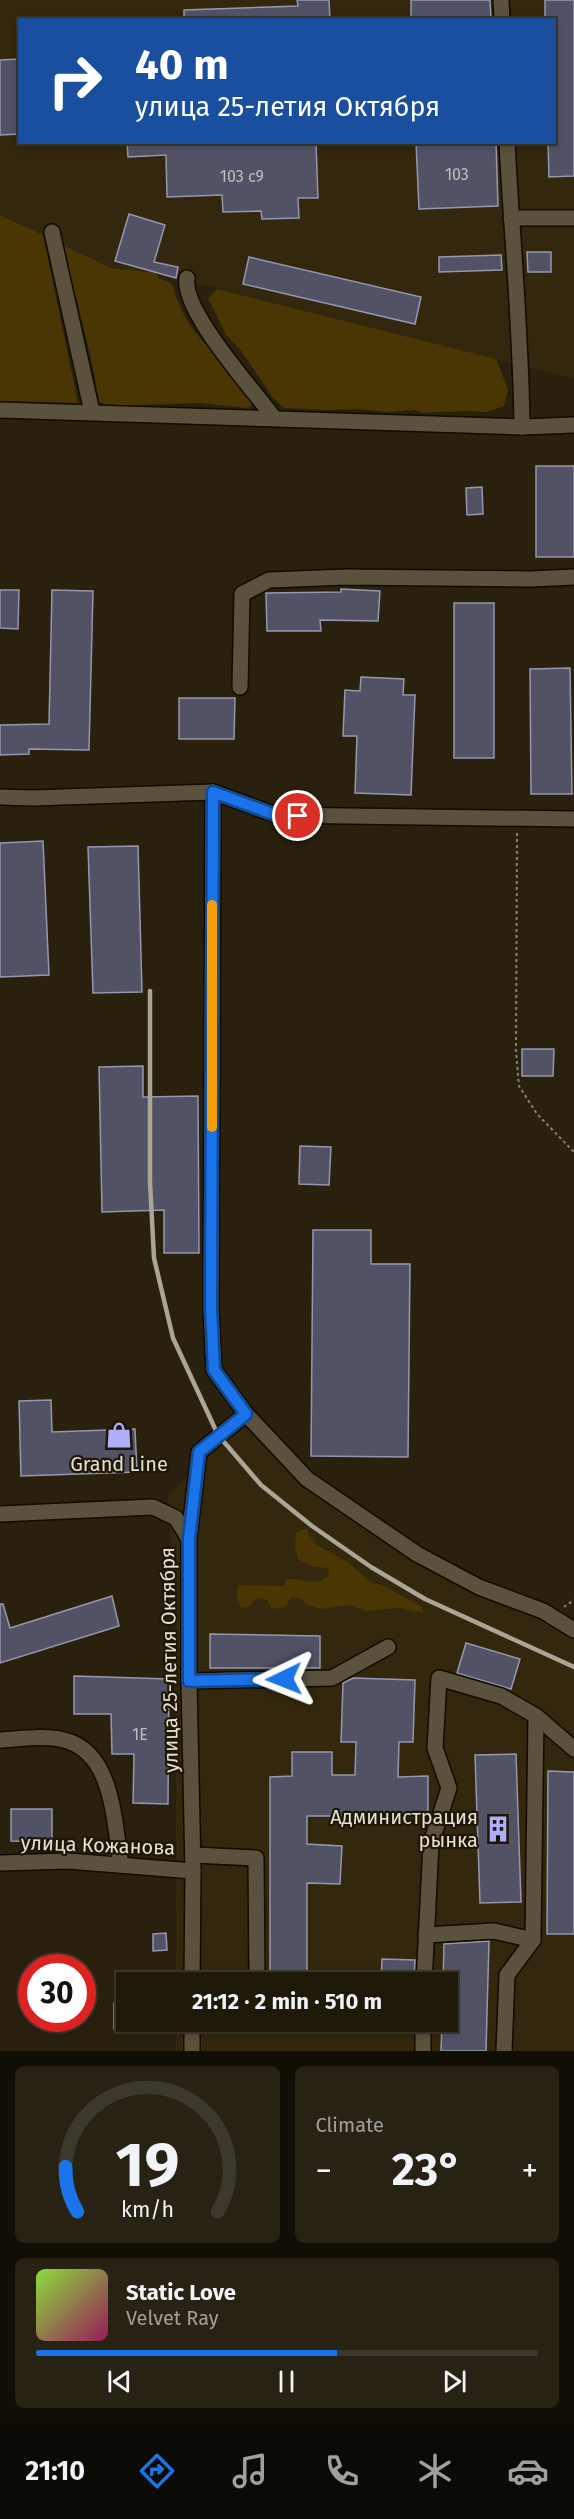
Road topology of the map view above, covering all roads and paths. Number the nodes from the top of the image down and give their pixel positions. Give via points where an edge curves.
1 (501, 0) edge
2 (502, 18) edge
3 (507, 144) edge
4 (511, 218) junction
5 (574, 218) edge
6 (52, 232) dead end
7 (187, 278) dead end
8 (0, 410) edge
9 (92, 412) junction
10 (274, 418) junction
11 (574, 425) edge
12 (522, 427) junction
13 (574, 577) edge
14 (240, 687) dead end
15 (213, 792) junction
16 (0, 797) edge
17 (517, 818) junction
18 (574, 819) edge
19 (574, 1152) edge
20 (246, 1414) junction
21 (0, 1514) edge
22 (189, 1539) junction
23 (574, 1630) edge
24 (387, 1647) dead end
25 (189, 1681) junction
26 (536, 1716) junction
27 (0, 1740) edge
28 (574, 1749) edge
29 (193, 1855) junction
30 (0, 1863) edge
31 (122, 1865) junction
32 (194, 1871) junction
33 (426, 1935) junction
34 (533, 1940) junction
35 (192, 1972) edge
36 (257, 1972) edge
37 (424, 1972) edge
38 (192, 2032) edge
39 (423, 2032) edge
40 (192, 2051) edge
41 (423, 2051) edge
42 (504, 2051) edge

1 - 2 street
3 - 4 street
4 - 5 street
4 - 12 street via 521,346
6 - 9 street
7 - 10 street via 186,288 197,316
8 - 9 street
9 - 10 street
10 - 12 street
11 - 12 street
13 - 14 street via 269,580 242,594
15 - 16 street
15 - 17 street via 276,815
15 - 20 street via 214,1370
17 - 18 street
17 - 19 path via 519,1086 537,1114
20 - 22 street via 199,1452
20 - 23 street via 307,1479 417,1554 479,1587 543,1611
21 - 22 street, улица 25-летия Октября via 153,1507 176,1518
22 - 25 street, улица 25-летия Октября
24 - 25 street via 332,1678
25 - 29 street, улица 25-летия Октября
26 - 28 street
26 - 33 street via 501,1696 439,1678 435,1748 449,1788 431,1843
26 - 34 street
27 - 31 street via 65,1740 92,1755 105,1776
29 - 32 street, улица 25-летия Октября
29 - 36 street via 256,1858
30 - 31 street, улица Кожанова via 68,1861
31 - 32 street, улица Кожанова
32 - 35 street, улица 25-летия Октября
33 - 34 street via 494,1931
33 - 37 street
34 - 42 street via 507,1975
38 - 40 street
39 - 41 street

